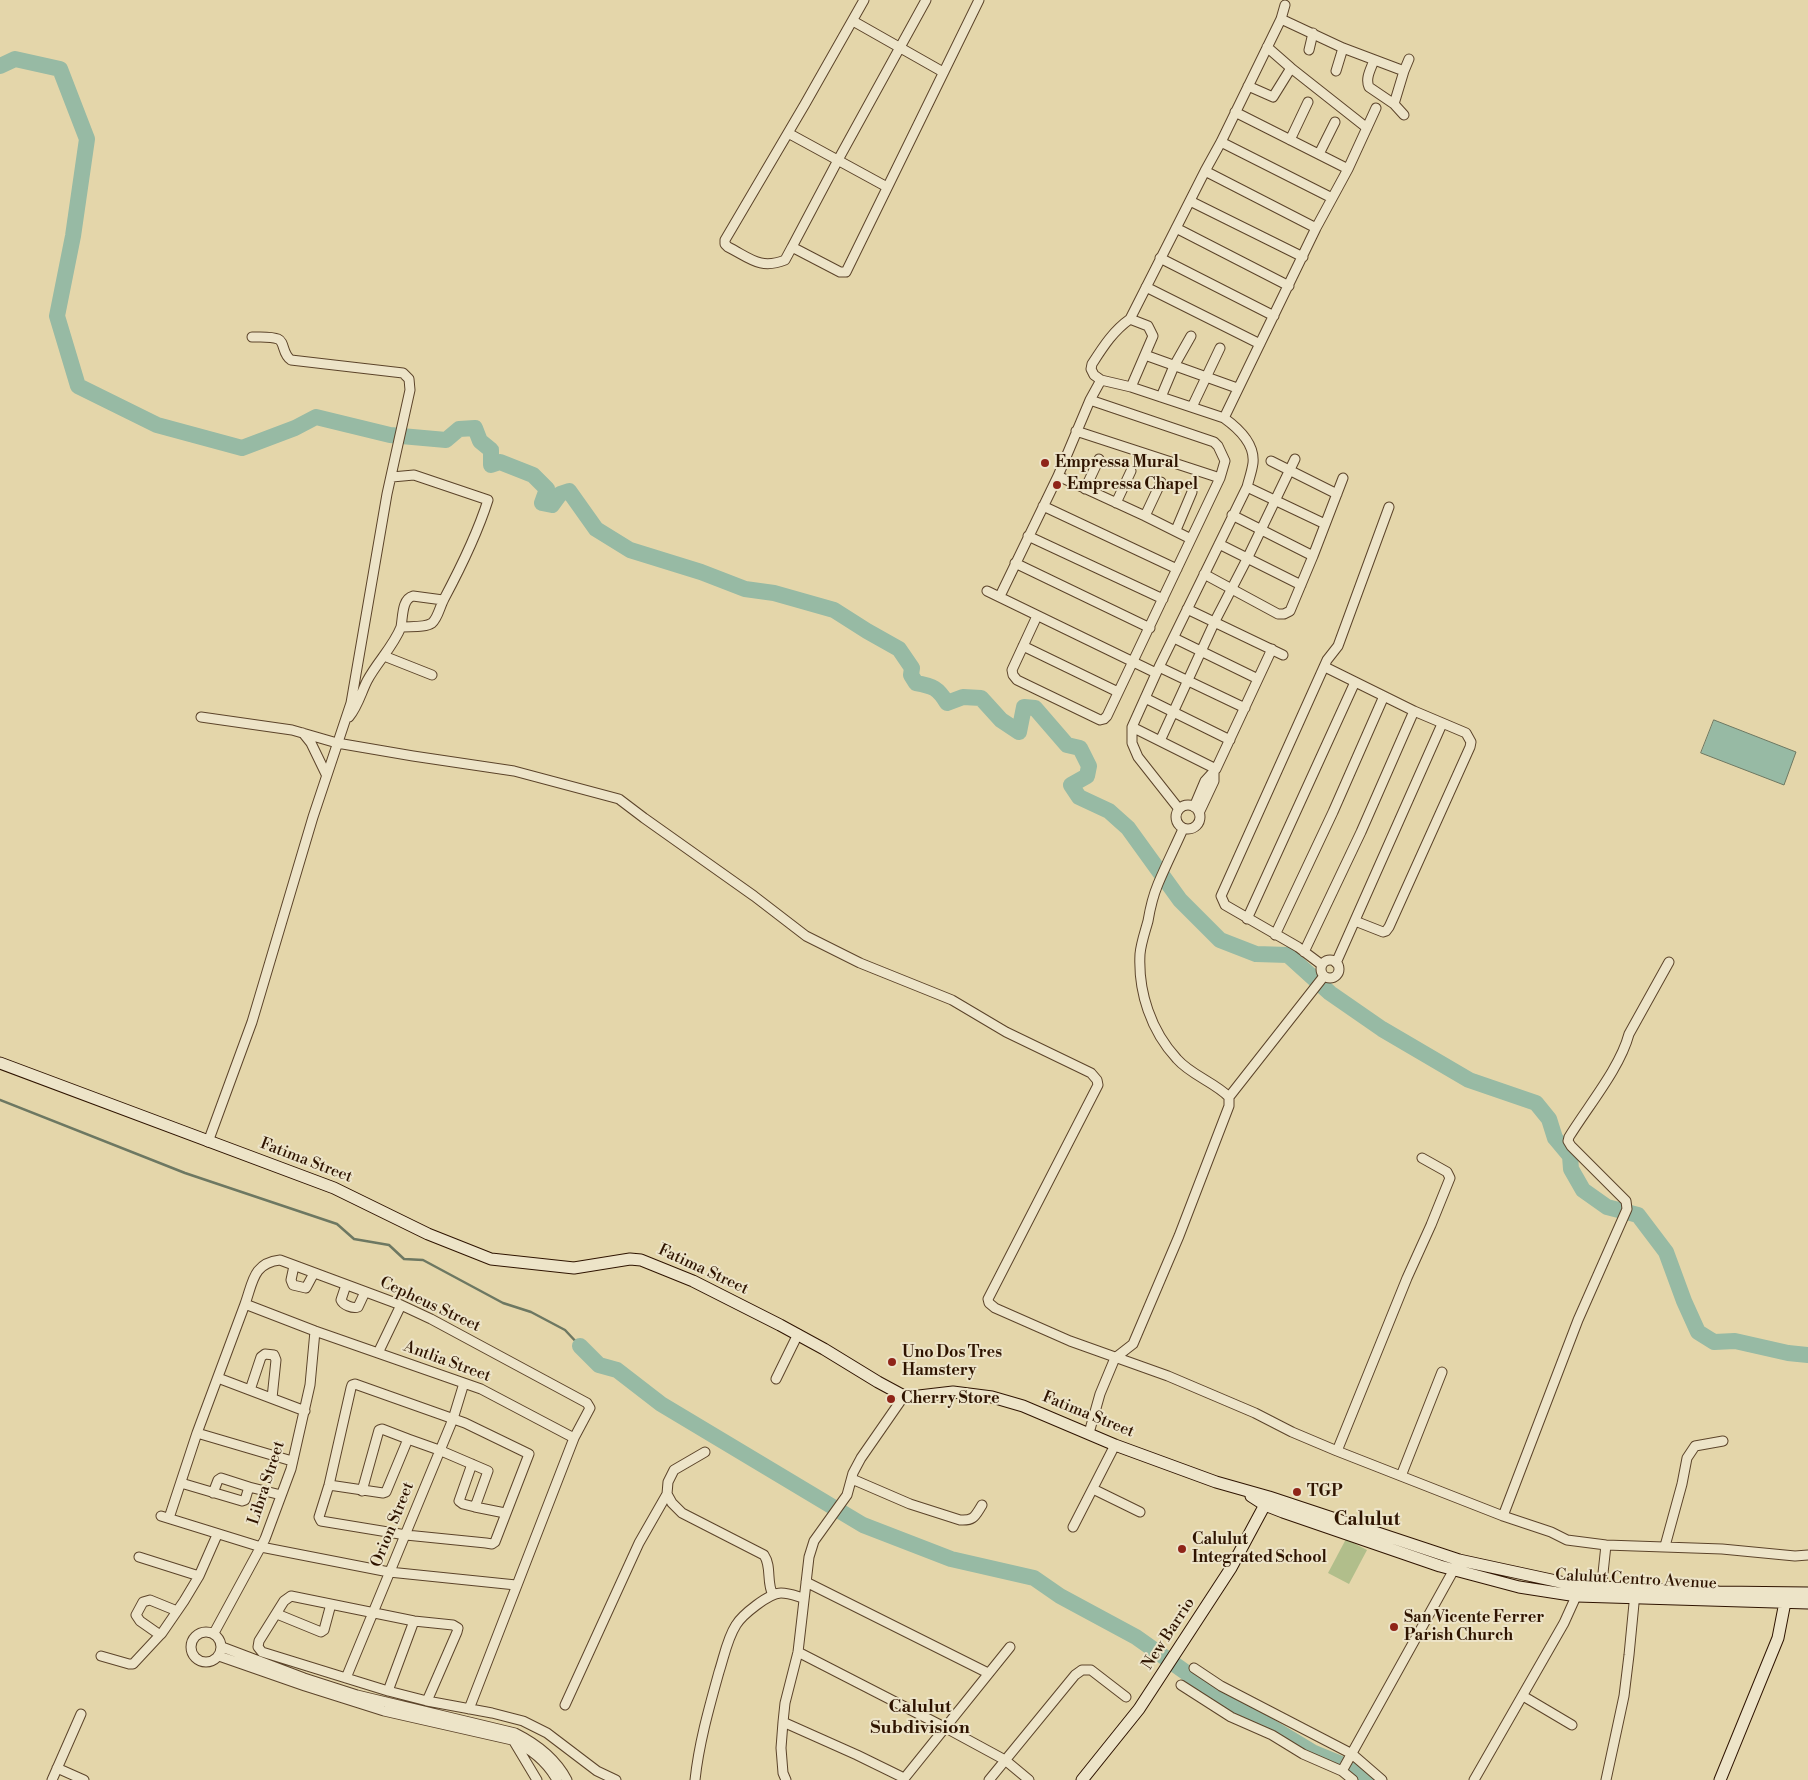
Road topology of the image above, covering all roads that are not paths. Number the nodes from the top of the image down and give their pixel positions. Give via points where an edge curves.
1 (864, 0) edge
2 (926, 0) edge
3 (979, 0) edge
4 (1285, 5) dead end
5 (1280, 19) junction
6 (853, 21) junction
7 (1313, 33) junction
8 (900, 47) junction
9 (1267, 48) junction
10 (1342, 48) junction
11 (1309, 50) dead end
12 (1409, 59) dead end
13 (1374, 60) junction
14 (1290, 68) junction
15 (1336, 71) dead end
16 (1404, 71) junction
17 (943, 72) junction
18 (1248, 86) junction
19 (1308, 102) dead end
20 (1394, 104) junction
21 (1376, 108) dead end
22 (1235, 112) junction
23 (1404, 115) dead end
24 (1335, 122) dead end
25 (1367, 128) junction
26 (788, 133) junction
27 (1290, 140) junction
28 (1221, 142) junction
29 (1319, 154) junction
30 (838, 160) junction
31 (1348, 169) junction
32 (1205, 171) junction
33 (887, 187) junction
34 (1332, 198) junction
35 (1190, 201) junction
36 (1176, 228) junction
37 (1316, 228) junction
38 (792, 247) junction
39 (1303, 257) junction
40 (1160, 258) junction
41 (1289, 286) junction
42 (1146, 287) junction
43 (1274, 316) junction
44 (1130, 320) junction
45 (1191, 336) dead end
46 (252, 337) dead end
47 (1260, 344) junction
48 (1220, 348) dead end
49 (1145, 355) junction
50 (1174, 366) junction
51 (1206, 378) junction
52 (1101, 380) junction
53 (1131, 387) junction
54 (1238, 388) junction
55 (1161, 397) junction
56 (1090, 400) junction
57 (1192, 407) junction
58 (1224, 418) junction
59 (1076, 431) junction
60 (1099, 459) dead end
61 (1295, 459) dead end
62 (1271, 461) dead end
63 (1289, 470) junction
64 (1131, 471) dead end
65 (1058, 476) junction
66 (392, 477) junction
67 (1220, 478) junction
68 (1343, 478) dead end
69 (1161, 482) dead end
70 (1247, 487) junction
71 (1085, 489) junction
72 (1192, 492) dead end
73 (1337, 494) junction
74 (1274, 500) junction
75 (1116, 503) junction
76 (1043, 506) junction
77 (1389, 507) dead end
78 (1232, 515) junction
79 (1145, 516) junction
80 (1325, 524) junction
81 (1261, 529) junction
82 (1176, 530) junction
83 (1028, 536) junction
84 (1191, 539) junction
85 (1218, 544) junction
86 (1313, 556) junction
87 (1247, 559) junction
88 (1015, 563) junction
89 (1178, 569) junction
90 (1204, 574) junction
91 (1301, 586) junction
92 (1233, 589) junction
93 (987, 591) dead end
94 (1000, 596) junction
95 (1163, 599) junction
96 (443, 600) junction
97 (1187, 609) junction
98 (1037, 616) junction
99 (1215, 621) junction
100 (401, 627) junction
101 (1150, 628) junction
102 (1174, 638) junction
103 (1023, 646) junction
104 (1272, 649) junction
105 (1202, 651) junction
106 (1283, 655) dead end
107 (384, 656) junction
108 (1132, 662) junction
109 (1325, 667) junction
110 (1157, 670) junction
111 (432, 675) dead end
112 (1258, 680) junction
113 (1188, 682) junction
114 (1355, 682) junction
115 (1118, 692) junction
116 (1384, 696) junction
117 (1146, 698) junction
118 (1244, 708) junction
119 (1414, 711) junction
120 (1174, 712) junction
121 (201, 717) dead end
122 (345, 722) junction
123 (1442, 724) junction
124 (1132, 727) junction
125 (303, 733) junction
126 (1230, 740) junction
127 (1160, 741) junction
128 (337, 743) junction
129 (1215, 771) junction
130 (326, 774) junction
131 (1179, 808) junction
132 (1196, 810) junction
133 (1183, 829) junction
134 (1247, 918) junction
135 (1355, 921) junction
136 (1276, 935) junction
137 (1304, 952) junction
138 (1336, 962) junction
139 (1669, 962) dead end
140 (1322, 964) junction
141 (1323, 978) junction
142 (0, 1063) edge
143 (1229, 1097) junction
144 (208, 1142) junction
145 (1422, 1158) dead end
146 (294, 1266) junction
147 (314, 1273) junction
148 (346, 1285) junction
149 (365, 1292) junction
150 (245, 1304) junction
151 (401, 1305) junction
152 (315, 1331) junction
153 (798, 1334) junction
154 (378, 1353) junction
155 (1115, 1358) junction
156 (1442, 1372) dead end
157 (218, 1378) junction
158 (776, 1379) dead end
159 (464, 1383) junction
160 (250, 1390) junction
161 (904, 1396) junction
162 (272, 1398) junction
163 (305, 1411) junction
164 (453, 1419) junction
165 (198, 1433) junction
166 (1089, 1433) junction
167 (574, 1438) junction
168 (408, 1439) junction
169 (1723, 1441) dead end
170 (1115, 1445) junction
171 (439, 1450) junction
172 (1337, 1451) junction
173 (705, 1452) dead end
174 (292, 1461) junction
175 (472, 1464) junction
176 (1401, 1476) junction
177 (852, 1479) junction
178 (181, 1483) junction
179 (329, 1485) junction
180 (249, 1487) junction
181 (1094, 1489) junction
182 (362, 1490) junction
183 (213, 1493) junction
184 (667, 1494) junction
185 (281, 1495) junction
186 (1267, 1501) junction
187 (982, 1506) dead end
188 (475, 1507) junction
189 (1140, 1512) dead end
190 (505, 1513) junction
191 (1503, 1516) junction
192 (1073, 1527) dead end
193 (217, 1535) junction
194 (406, 1535) junction
195 (1606, 1545) junction
196 (1665, 1546) junction
197 (261, 1548) junction
198 (1808, 1555) edge
199 (139, 1557) dead end
200 (1456, 1565) junction
201 (389, 1572) junction
202 (199, 1576) junction
203 (806, 1582) junction
204 (516, 1585) junction
205 (1578, 1591) junction
206 (1601, 1592) junction
207 (1808, 1593) edge
208 (773, 1594) junction
209 (1634, 1594) junction
210 (803, 1598) junction
211 (1786, 1598) junction
212 (1808, 1603) edge
213 (332, 1604) junction
214 (177, 1611) junction
215 (375, 1612) junction
216 (277, 1614) junction
217 (414, 1620) junction
218 (214, 1633) junction
219 (160, 1635) junction
220 (1010, 1647) dead end
221 (221, 1651) junction
222 (798, 1652) junction
223 (101, 1656) dead end
224 (1194, 1668) dead end
225 (988, 1673) junction
226 (346, 1678) junction
227 (1181, 1685) dead end
228 (388, 1691) junction
229 (1523, 1696) junction
230 (1126, 1697) dead end
231 (427, 1701) junction
232 (565, 1705) dead end
233 (469, 1709) junction
234 (81, 1714) dead end
235 (783, 1722) junction
236 (1572, 1725) dead end
237 (946, 1728) junction
238 (514, 1736) junction
239 (1351, 1756) junction
240 (1005, 1760) junction
241 (57, 1768) junction
242 (1343, 1770) junction
243 (598, 1775) edge
244 (558, 1778) edge
245 (903, 1779) edge
246 (52, 1780) edge
247 (84, 1780) edge
248 (537, 1780) edge
249 (616, 1780) edge
250 (695, 1780) edge
251 (786, 1780) edge
252 (989, 1780) edge
253 (1029, 1780) edge
254 (1082, 1780) edge
255 (1354, 1780) edge
256 (1382, 1780) edge
257 (1474, 1780) edge
258 (1606, 1780) edge
259 (1720, 1780) edge

1 - 6 street
2 - 8 street
3 - 17 street
4 - 5 street
5 - 7 street
5 - 9 street
6 - 8 street
6 - 26 street
7 - 10 street
7 - 11 street
8 - 17 street
8 - 30 street
9 - 14 street
9 - 18 street
10 - 13 street
10 - 15 street
12 - 16 street
13 - 16 street
13 - 20 street via 1367,80 1369,87
14 - 18 street via 1273,97
14 - 25 street
16 - 20 street
17 - 33 street
18 - 22 street
19 - 27 street
20 - 23 street
21 - 25 street
22 - 27 street
22 - 28 street
24 - 29 street
25 - 31 street
26 - 30 street
26 - 38 street via 725,244 759,264 767,265 785,260
27 - 29 street
28 - 32 street
28 - 34 street
29 - 31 street
30 - 33 street
30 - 38 street
31 - 34 street
32 - 35 street
32 - 37 street
33 - 38 street via 846,272 840,272
34 - 37 street
35 - 36 street
35 - 39 street
36 - 40 street
36 - 41 street
37 - 39 street
39 - 41 street
40 - 42 street
40 - 43 street
41 - 43 street
42 - 44 street
42 - 47 street
43 - 47 street
44 - 49 street via 1148,326 1152,331
44 - 52 street via 1110,336 1092,364 1094,375
45 - 50 street
46 - 66 street via 278,339 283,352 291,360 403,373 409,380 410,390
47 - 54 street
48 - 51 street
49 - 50 street
49 - 53 street
50 - 51 street
50 - 55 street
51 - 54 street
51 - 57 street
52 - 53 street
52 - 56 street
53 - 55 street
54 - 58 street
55 - 57 street
56 - 59 street
56 - 67 street via 1214,442 1225,461
57 - 58 street
58 - 70 street via 1243,435 1251,449 1253,461
59 - 65 street
59 - 67 street
60 - 71 street
61 - 63 street
62 - 63 street
63 - 73 street
63 - 74 street
64 - 75 street
65 - 71 street
65 - 76 street
66 - 96 street via 414,475 488,500 482,521
66 - 122 street via 351,704
67 - 84 street
68 - 73 street
69 - 79 street
70 - 74 street
70 - 78 street
71 - 75 street
72 - 82 street
73 - 80 street
74 - 80 street
74 - 81 street
75 - 79 street
76 - 83 street
76 - 89 street
77 - 109 street via 1338,646
78 - 81 street
78 - 85 street
79 - 82 street
80 - 86 street
81 - 86 street
81 - 87 street
82 - 84 street
83 - 88 street
83 - 95 street
84 - 89 street
85 - 87 street
85 - 90 street
86 - 91 street
87 - 91 street
87 - 92 street
88 - 94 street
88 - 101 street
89 - 95 street
90 - 92 street
90 - 97 street
91 - 92 street via 1290,611 1284,614 1278,614
92 - 99 street
93 - 94 street
94 - 98 street
95 - 101 street
96 - 100 street via 432,623
96 - 100 street via 409,597
97 - 99 street
97 - 102 street
98 - 103 street
98 - 108 street
99 - 104 street
99 - 105 street
100 - 107 street
101 - 108 street
102 - 105 street
102 - 110 street
103 - 115 street
103 - 115 street via 1012,670 1017,680 1100,720 1104,719
104 - 106 street
104 - 112 street
105 - 112 street
105 - 113 street
107 - 111 street
107 - 122 street
108 - 110 street
108 - 115 street
109 - 114 street
109 - 134 street via 1222,892 1225,905
110 - 113 street
110 - 117 street
112 - 118 street
113 - 118 street
113 - 120 street
114 - 116 street
114 - 134 street
116 - 119 street
116 - 136 street
117 - 120 street
117 - 124 street
118 - 126 street
119 - 123 street
119 - 137 street
120 - 126 street
120 - 127 street
121 - 125 street
122 - 128 street
123 - 135 street
123 - 135 street via 1466,734 1470,747 1389,927 1386,931 1377,931
124 - 127 street
124 - 131 street via 1132,743 1138,757
125 - 128 street
125 - 130 street
126 - 129 street
127 - 129 street
128 - 130 street
128 - 155 street via 514,771 620,799 814,940 952,1000 1006,1032 1091,1073 1098,1086 988,1298 995,1308
129 - 132 street via 1214,781
130 - 144 street via 252,1022
131 - 132 street via 1186,805
131 - 133 street via 1176,820
132 - 133 street via 1199,821 1195,827
133 - 143 street via 1157,885 1140,952 1140,974 1149,1014 1164,1043 1178,1061
134 - 136 street
135 - 138 street
136 - 137 street
137 - 140 street
138 - 140 street via 1330,960
138 - 141 street via 1340,968 1336,977
139 - 191 street via 1614,1066 1568,1141 1626,1201 1625,1213 1578,1320
140 - 141 street
141 - 143 street
142 - 144 street, Fatima Street
143 - 155 street via 1229,1106 1183,1227 1133,1344
144 - 153 street, Fatima Street via 334,1188 428,1234 492,1259 574,1268 641,1260 693,1281
145 - 172 street via 1447,1172 1450,1178
146 - 147 street, Cepheus Street
146 - 147 street via 293,1285 306,1288
146 - 150 street, Cepheus Street via 280,1260 261,1265 256,1270
147 - 148 street, Cepheus Street
148 - 149 street, Cepheus Street
148 - 149 street via 341,1300 344,1304 358,1307
149 - 151 street, Cepheus Street
150 - 152 street, Antlia Street
150 - 157 street
151 - 154 street
151 - 167 street, Cepheus Street via 590,1405
152 - 154 street, Antlia Street
152 - 163 street, Libra Street
153 - 158 street
153 - 161 street, Fatima Street
154 - 159 street, Antlia Street
155 - 166 street
155 - 172 street via 1177,1380
156 - 176 street
157 - 160 street
157 - 165 street
159 - 164 street, Orion Street
159 - 167 street, Antlia Street via 488,1392
160 - 162 street
160 - 162 street via 261,1357 264,1354 274,1355
161 - 166 street, Fatima Street via 953,1392 992,1397
161 - 177 street via 861,1458
162 - 163 street
163 - 174 street, Libra Street
164 - 171 street, Orion Street
164 - 179 street via 352,1385
164 - 190 street via 529,1454
165 - 174 street
165 - 178 street
166 - 170 street, Fatima Street
167 - 204 street
168 - 171 street
168 - 182 street via 386,1492
168 - 182 street via 379,1430
169 - 196 street via 1694,1446 1687,1458
170 - 181 street
170 - 186 street, Fatima Street
171 - 175 street
171 - 194 street, Orion Street
172 - 176 street
173 - 184 street via 674,1470
174 - 185 street, Libra Street
175 - 188 street via 488,1473
175 - 188 street via 459,1501
176 - 191 street
177 - 187 street via 910,1504 960,1520 974,1518
177 - 203 street via 841,1503 814,1541
178 - 183 street
178 - 193 street via 165,1517
179 - 182 street
179 - 194 street via 319,1517 321,1521
180 - 183 street via 244,1501
180 - 183 street via 221,1478
180 - 185 street
181 - 189 street
181 - 192 street
184 - 208 street via 682,1513 764,1555
184 - 232 street via 639,1543
185 - 197 street, Libra Street
186 - 200 street, Calulut Centro Avenue
186 - 254 street, New Barrio via 1231,1568 1139,1710
188 - 190 street
190 - 194 street via 492,1544
191 - 195 street via 1567,1540
193 - 197 street
193 - 202 street
194 - 201 street, Orion Street
195 - 196 street
195 - 206 street
196 - 198 street
197 - 201 street
197 - 218 street, Libra Street
199 - 202 street
200 - 205 street, Calulut Centro Avenue via 1519,1587
200 - 239 street
201 - 204 street
201 - 215 street, Orion Street
202 - 214 street
203 - 210 street
203 - 225 street
204 - 233 street
205 - 206 street, Calulut Centro Avenue
205 - 229 street
206 - 209 street, Calulut Centro Avenue
207 - 211 street, Calulut Centro Avenue
208 - 210 street
208 - 250 street via 750,1610 732,1633 705,1721
209 - 211 street, Calulut Centro Avenue
209 - 258 street via 1624,1696
210 - 222 street
211 - 212 street, Calulut Centro Avenue
211 - 259 street via 1778,1638
213 - 215 street
213 - 216 street via 291,1596 284,1600
213 - 216 street via 321,1632
214 - 219 street
214 - 219 street via 150,1600 143,1602 136,1617
215 - 217 street
215 - 226 street, Orion Street
216 - 226 street via 259,1641 258,1648 262,1652
217 - 228 street
217 - 231 street via 458,1628
218 - 221 street via 221,1641
218 - 221 street via 199,1634 192,1641 191,1651 197,1660 206,1663
219 - 223 street via 133,1664
220 - 225 street
221 - 238 street via 384,1711
222 - 235 street
222 - 237 street
224 - 239 street via 1221,1686
225 - 237 street
226 - 228 street
227 - 242 street via 1231,1717 1272,1735 1303,1754
228 - 231 street
229 - 236 street
229 - 257 street
230 - 240 street via 1091,1670 1082,1670 1074,1675
231 - 233 street
233 - 243 street via 535,1726 559,1740
234 - 241 street
235 - 245 street
235 - 251 street via 782,1756
237 - 240 street
237 - 245 street
238 - 244 street
238 - 248 street
239 - 242 street
239 - 256 street
240 - 252 street
240 - 253 street
241 - 246 street
241 - 247 street
242 - 255 street
243 - 249 street

